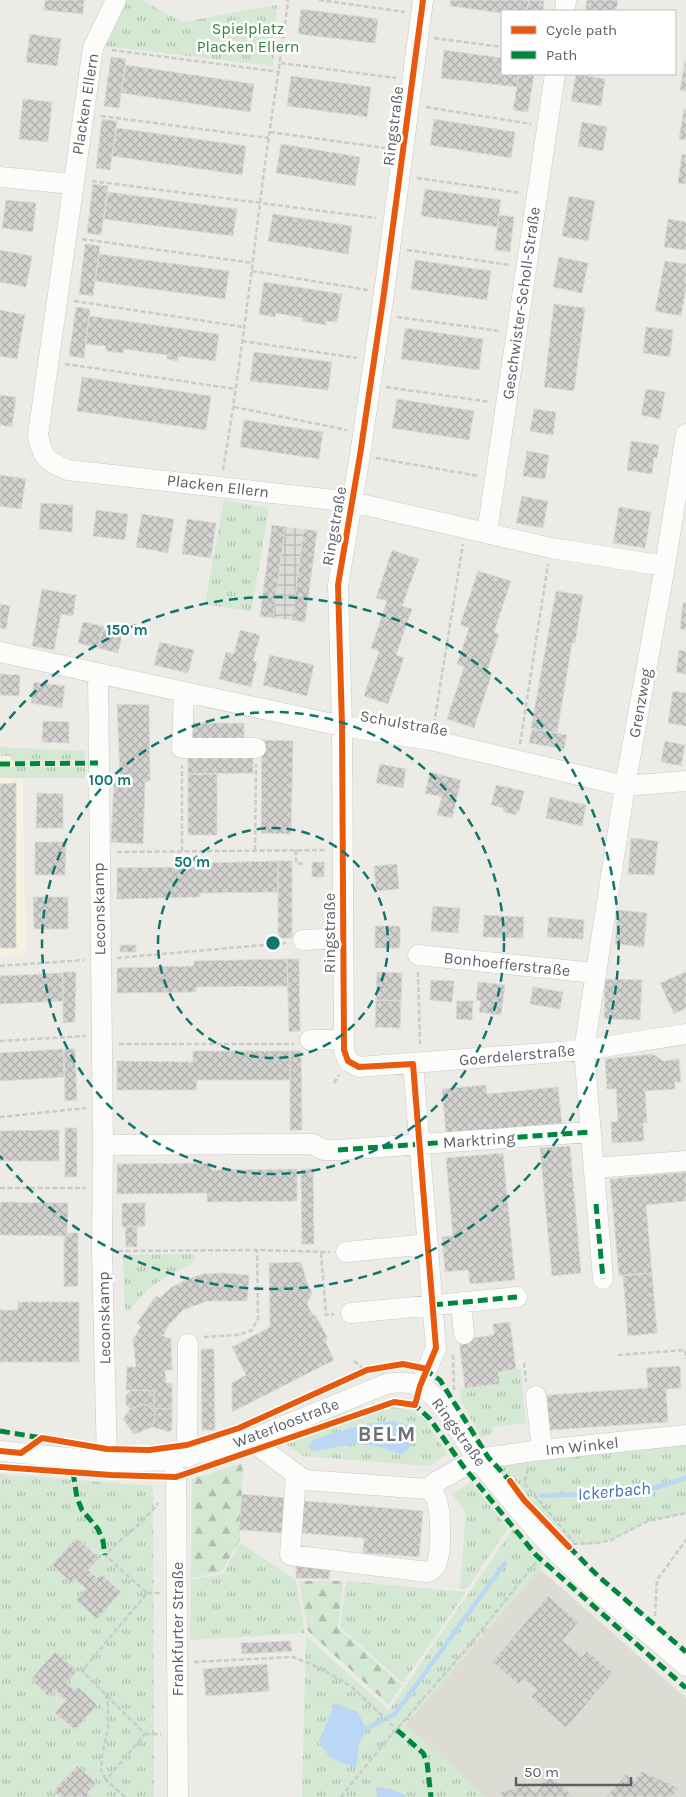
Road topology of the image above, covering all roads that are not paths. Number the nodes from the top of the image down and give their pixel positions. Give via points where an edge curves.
1 (116, 0) edge
2 (422, 7) edge
3 (555, 75) edge
4 (0, 177) edge
5 (73, 184) junction
6 (686, 434) edge
7 (684, 456) edge
8 (352, 502) junction
9 (487, 533) junction
10 (665, 566) junction
11 (0, 652) edge
12 (98, 673) junction
13 (184, 692) junction
14 (342, 726) junction
15 (256, 748) road end
16 (686, 781) edge
17 (624, 786) junction
18 (343, 938) junction
19 (303, 940) road end
20 (418, 955) road end
21 (595, 973) junction
22 (686, 1034) edge
23 (344, 1039) junction
24 (310, 1040) road end
25 (584, 1050) junction
26 (348, 1062) joint
27 (417, 1064) junction
28 (590, 1132) junction
29 (420, 1144) junction
30 (103, 1145) junction
31 (686, 1161) edge
32 (594, 1168) junction
33 (428, 1244) junction
34 (346, 1252) road end
35 (602, 1279) dead end
36 (517, 1297) dead end
37 (461, 1302) junction
38 (433, 1305) junction
39 (351, 1313) road end
40 (464, 1334) dead end
41 (188, 1344) road end
42 (420, 1386) junction
43 (536, 1396) dead end
44 (686, 1435) edge
45 (257, 1437) junction
46 (538, 1450) junction
47 (0, 1451) edge
48 (181, 1459) junction
49 (477, 1459) junction
50 (107, 1462) junction
51 (296, 1475) junction
52 (428, 1489) junction
53 (686, 1666) edge
54 (178, 1797) edge

1 - 5 street, Placken Ellern via 93,48
2 - 8 street, Ringstraße via 391,247
3 - 9 street, Geschwister-Scholl-Straße
4 - 5 street
5 - 8 street, Placken Ellern via 38,436 40,451 51,463 68,470
6 - 7 street, Grenzweg
7 - 10 street, Grenzweg
8 - 9 street, Placken Ellern
8 - 14 street, Ringstraße via 338,585
9 - 10 street, Placken Ellern via 551,548
10 - 17 street, Grenzweg
11 - 12 street, Schulstraße
12 - 13 street, Schulstraße
12 - 30 street, Leconskamp
13 - 14 street, Schulstraße
13 - 15 street via 182,748
14 - 17 street, Schulstraße via 432,740
14 - 18 street, Ringstraße
16 - 17 street, Schulstraße
17 - 21 street, Grenzweg
18 - 19 street
18 - 23 street, Ringstraße
20 - 21 street, Bonhoefferstraße
21 - 25 street
22 - 25 street, Goerdelerstraße
23 - 24 street
23 - 26 street, Ringstraße
25 - 27 street, Goerdelerstraße
25 - 28 street
26 - 27 street, Goerdelerstraße via 359,1067
27 - 29 street, Ringstraße
28 - 29 street, Marktring
28 - 32 street
29 - 30 street, Marktring via 338,1150 324,1150 312,1144
29 - 33 street, Ringstraße
30 - 50 street, Leconskamp
31 - 32 street
32 - 35 street
33 - 34 street
33 - 38 street, Ringstraße
36 - 37 street
37 - 38 street
37 - 40 street
38 - 39 street
38 - 42 street, Ringstraße via 436,1348
41 - 48 street, Frankfurter Straße via 187,1445
42 - 45 street, Waterloostraße via 402,1381 386,1384
42 - 49 street, Ringstraße via 439,1401
43 - 46 street
44 - 46 street, Im Winkel
45 - 48 street, Waterloostraße
45 - 51 street via 261,1448
46 - 49 street, Im Winkel
47 - 50 street, Waterloostraße
48 - 50 street, Waterloostraße
48 - 54 street, Frankfurter Straße via 176,1477
49 - 52 street
49 - 53 street, Ringstraße via 532,1526 568,1548 593,1588
51 - 52 street via 310,1481
51 - 52 street via 290,1555 427,1572 435,1568 438,1559 440,1527 437,1500

